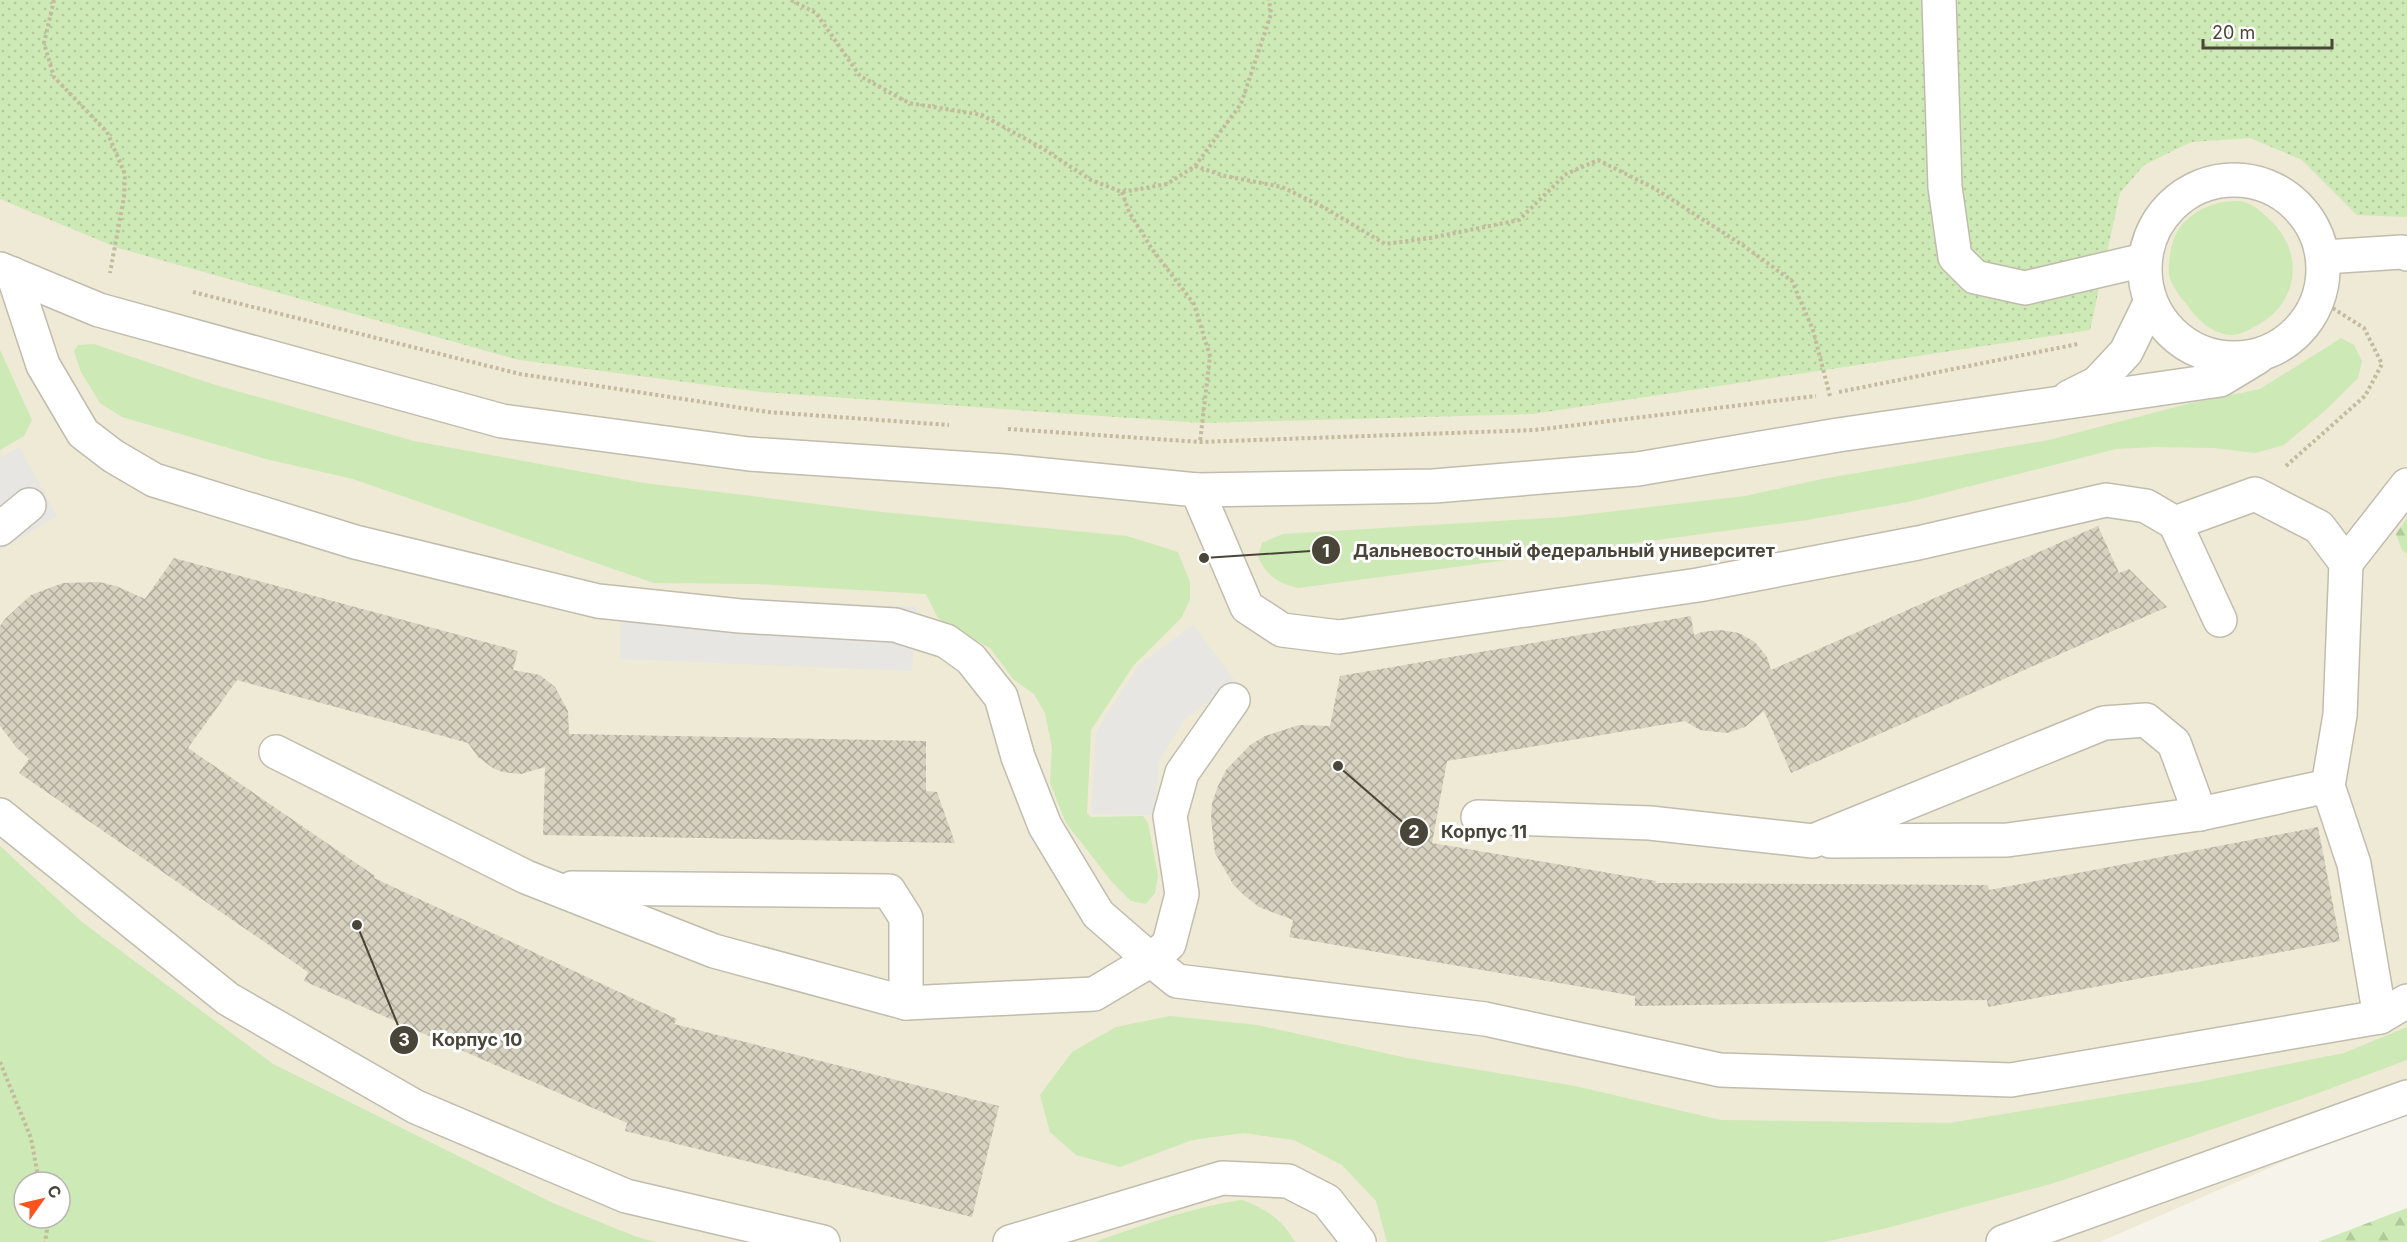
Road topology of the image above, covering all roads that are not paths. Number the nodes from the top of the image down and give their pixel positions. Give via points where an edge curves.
1 (1939, 0) edge
2 (2407, 254) edge
3 (2324, 257) junction
4 (2144, 260) junction
5 (7, 271) edge
6 (2150, 303) junction
7 (2258, 357) junction
8 (2054, 404) junction
9 (2407, 485) edge
10 (1197, 490) junction
11 (29, 505) dead end
12 (2175, 523) junction
13 (0, 529) edge
14 (2346, 563) junction
15 (2220, 620) dead end
16 (1233, 700) dead end
17 (276, 752) dead end
18 (2328, 786) junction
19 (2200, 814) junction
20 (0, 815) edge
21 (1478, 817) dead end
22 (1814, 841) junction
23 (554, 888) junction
24 (1151, 960) junction
25 (906, 1003) junction
26 (2393, 1009) edge
27 (2407, 1097) edge
28 (823, 1242) edge
29 (1010, 1242) edge
30 (1359, 1242) edge
31 (2003, 1242) edge

1 - 4 street via 1945,187 1955,257 1975,277 2025,288
2 - 3 street
3 - 4 street via 2308,216 2275,188 2233,178 2190,190 2174,204 2158,219
3 - 7 street via 2320,300 2296,336
4 - 6 street
5 - 10 street via 99,310 502,420 750,454 1004,471
5 - 24 street via 43,365 84,433 112,456 154,480 355,542 598,601 740,616 894,625 946,641 971,659 1001,697 1018,757 1045,826 1098,914
6 - 7 street via 2176,338 2215,357
6 - 8 street via 2126,352 2097,382
7 - 8 street via 2220,380
8 - 10 street via 1638,469 1434,486
9 - 14 street
10 - 12 street via 1247,606 1282,630 1339,638 1698,585 1918,543 2106,500 2146,506
11 - 13 street
12 - 14 street via 2255,494 2319,527
12 - 15 street
14 - 18 street via 2340,716
16 - 24 street via 1182,773 1170,816 1182,894 1169,944
17 - 23 street
18 - 19 street
18 - 26 street via 2355,864
19 - 22 street via 2007,840
19 - 22 street via 2174,743 2146,720 2104,723
20 - 28 street via 228,999 416,1107 626,1196
21 - 22 street via 1650,823
23 - 25 street via 714,951
23 - 25 street via 889,891 906,918
24 - 25 street via 1094,994
24 - 26 street via 1177,981 1485,1019 1720,1070 2012,1080
27 - 31 street
29 - 30 street via 1222,1178 1288,1181 1327,1201

